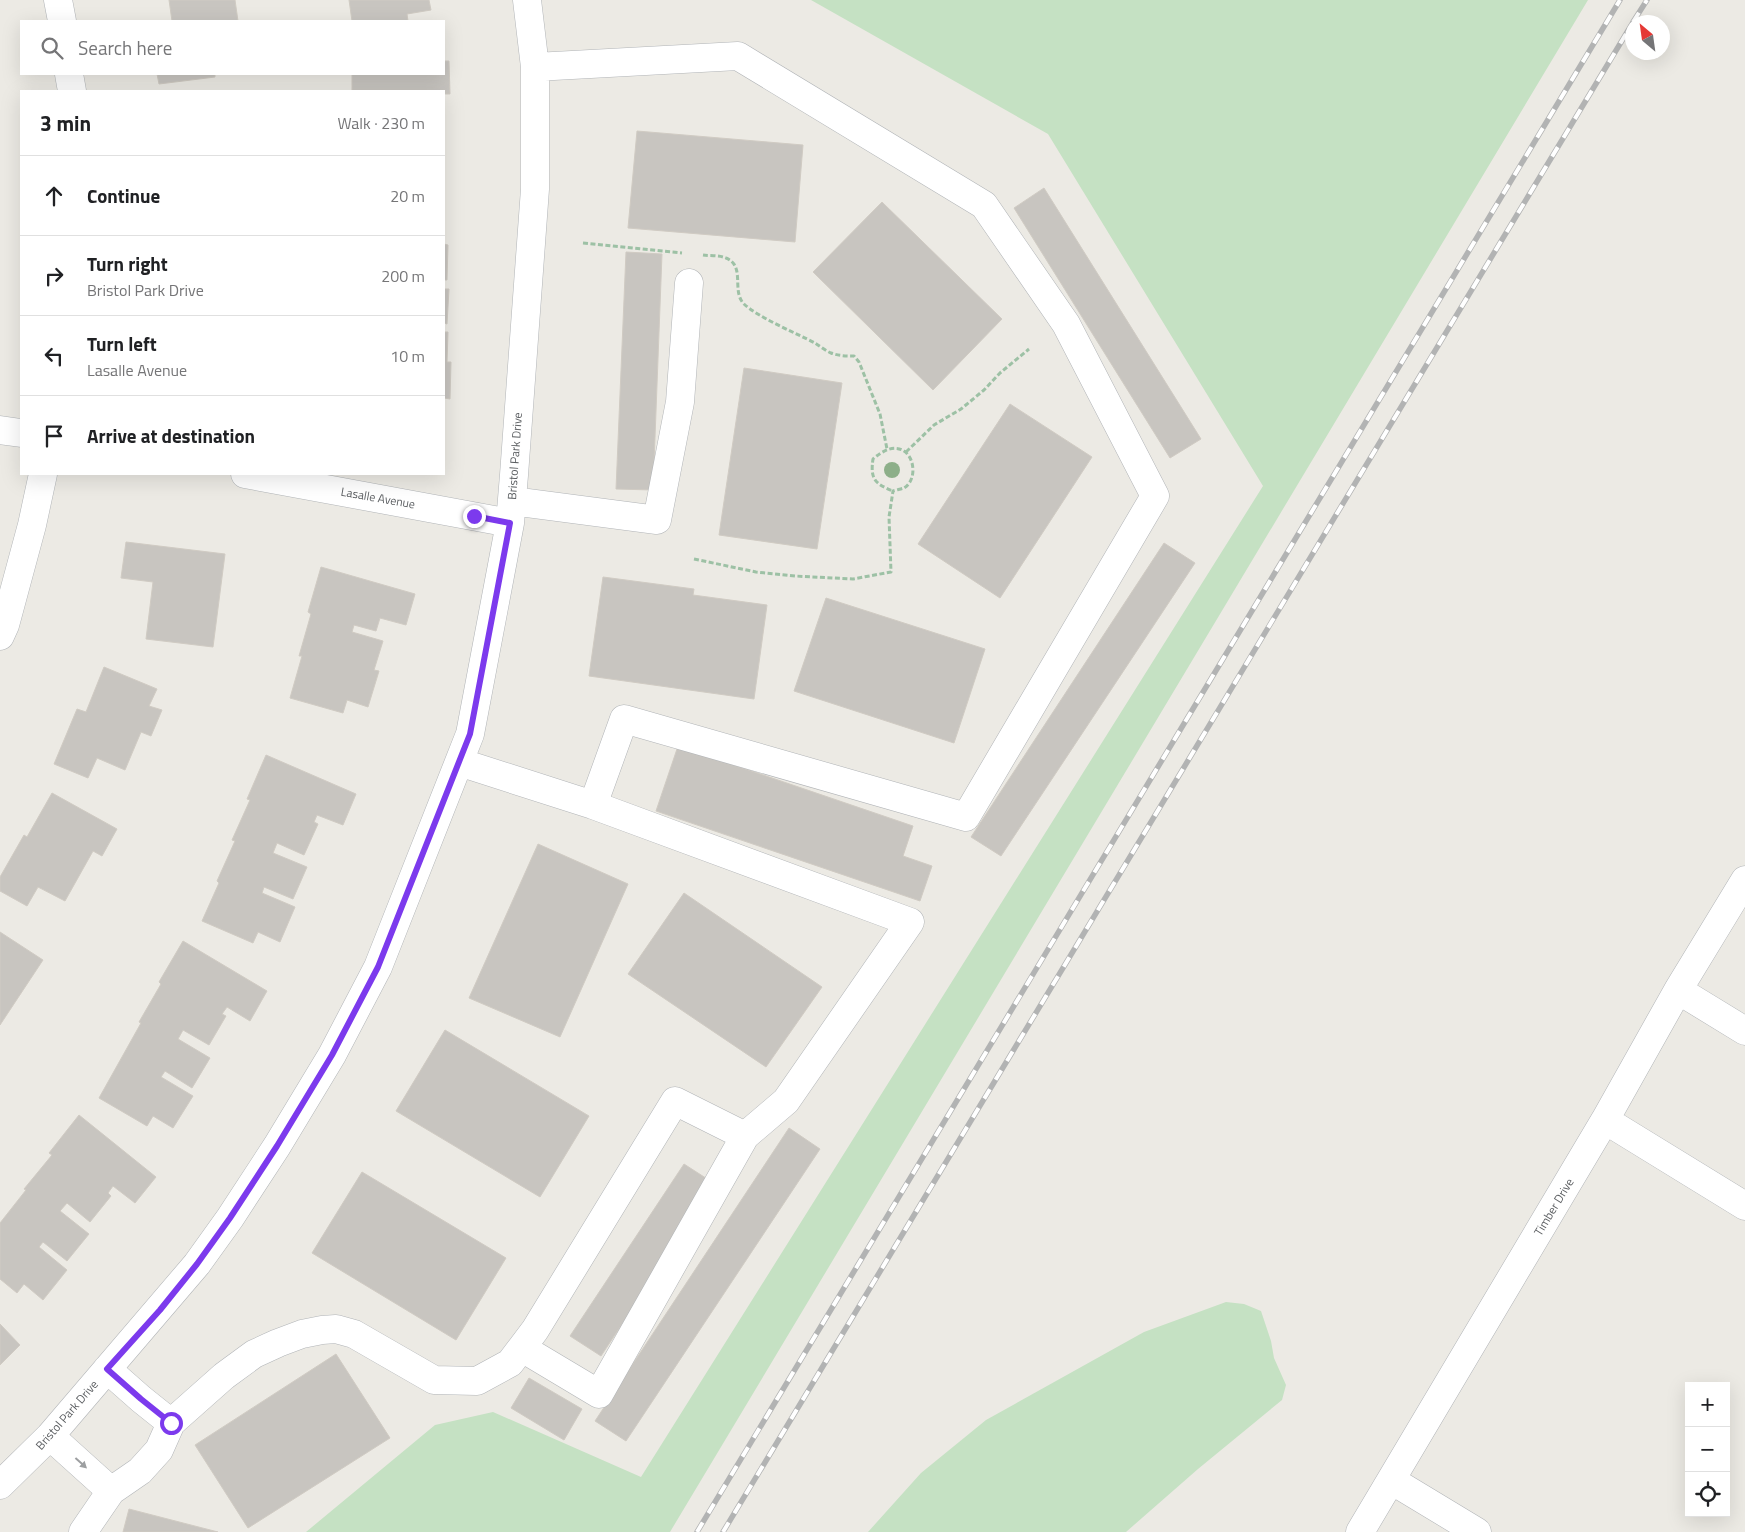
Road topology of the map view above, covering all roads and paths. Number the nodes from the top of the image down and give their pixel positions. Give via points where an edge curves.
1 (58, 0) edge
2 (527, 0) edge
3 (62, 20) edge
4 (535, 67) junction
5 (69, 75) edge
6 (72, 90) edge
7 (583, 243) dead end
8 (688, 254) dead end
9 (697, 255) dead end
10 (689, 283) dead end
11 (1029, 349) dead end
12 (0, 430) edge
13 (20, 433) edge
14 (887, 449) junction
15 (906, 452) junction
16 (43, 475) edge
17 (252, 475) edge
18 (893, 491) junction
19 (511, 512) junction
20 (694, 559) dead end
21 (0, 636) edge
22 (459, 762) junction
23 (593, 804) junction
24 (1745, 880) edge
25 (1678, 990) junction
26 (1745, 1031) edge
27 (1606, 1120) junction
28 (745, 1136) junction
29 (1745, 1206) edge
30 (522, 1348) junction
31 (107, 1369) junction
32 (171, 1423) junction
33 (50, 1436) junction
34 (1391, 1480) junction
35 (0, 1485) edge
36 (111, 1491) junction
37 (83, 1532) edge
38 (1360, 1532) edge
39 (1477, 1532) edge

1 - 3 street
2 - 4 street, Bristol Park Drive
4 - 19 street, Bristol Park Drive via 534,189
4 - 23 street via 738,56 984,205 1066,324 1155,496 966,817 624,719
5 - 6 street
7 - 8 path
9 - 14 path via 725,258 735,264 743,304 831,353 854,356 880,414
10 - 19 street, Lasalle Avenue via 680,402 657,520
11 - 15 path via 961,409 934,425
12 - 13 street
14 - 15 path via 893,447
14 - 18 path via 873,459 871,471 876,482
15 - 18 path via 913,464 912,479 905,488
16 - 21 street via 30,534
17 - 19 street, Lasalle Avenue
18 - 20 path via 889,517 891,572 853,579 795,576 756,572
19 - 22 street, Bristol Park Drive via 470,734
22 - 23 street
22 - 31 street, Bristol Park Drive via 378,967 332,1055 230,1218 160,1310
23 - 28 street via 910,922 786,1101
24 - 25 street, Timber Drive
25 - 26 street
25 - 27 street, Timber Drive
27 - 29 street
27 - 34 street, Timber Drive
28 - 30 street via 675,1101
28 - 30 street via 599,1394
30 - 32 street via 510,1363 478,1382 434,1380 354,1334 336,1330 302,1334 254,1354
31 - 32 street
31 - 33 street, Bristol Park Drive
32 - 36 street via 159,1450 140,1471
33 - 35 street, Bristol Park Drive
33 -> 36 street
34 - 38 street, Timber Drive
34 - 39 street
36 - 37 street

